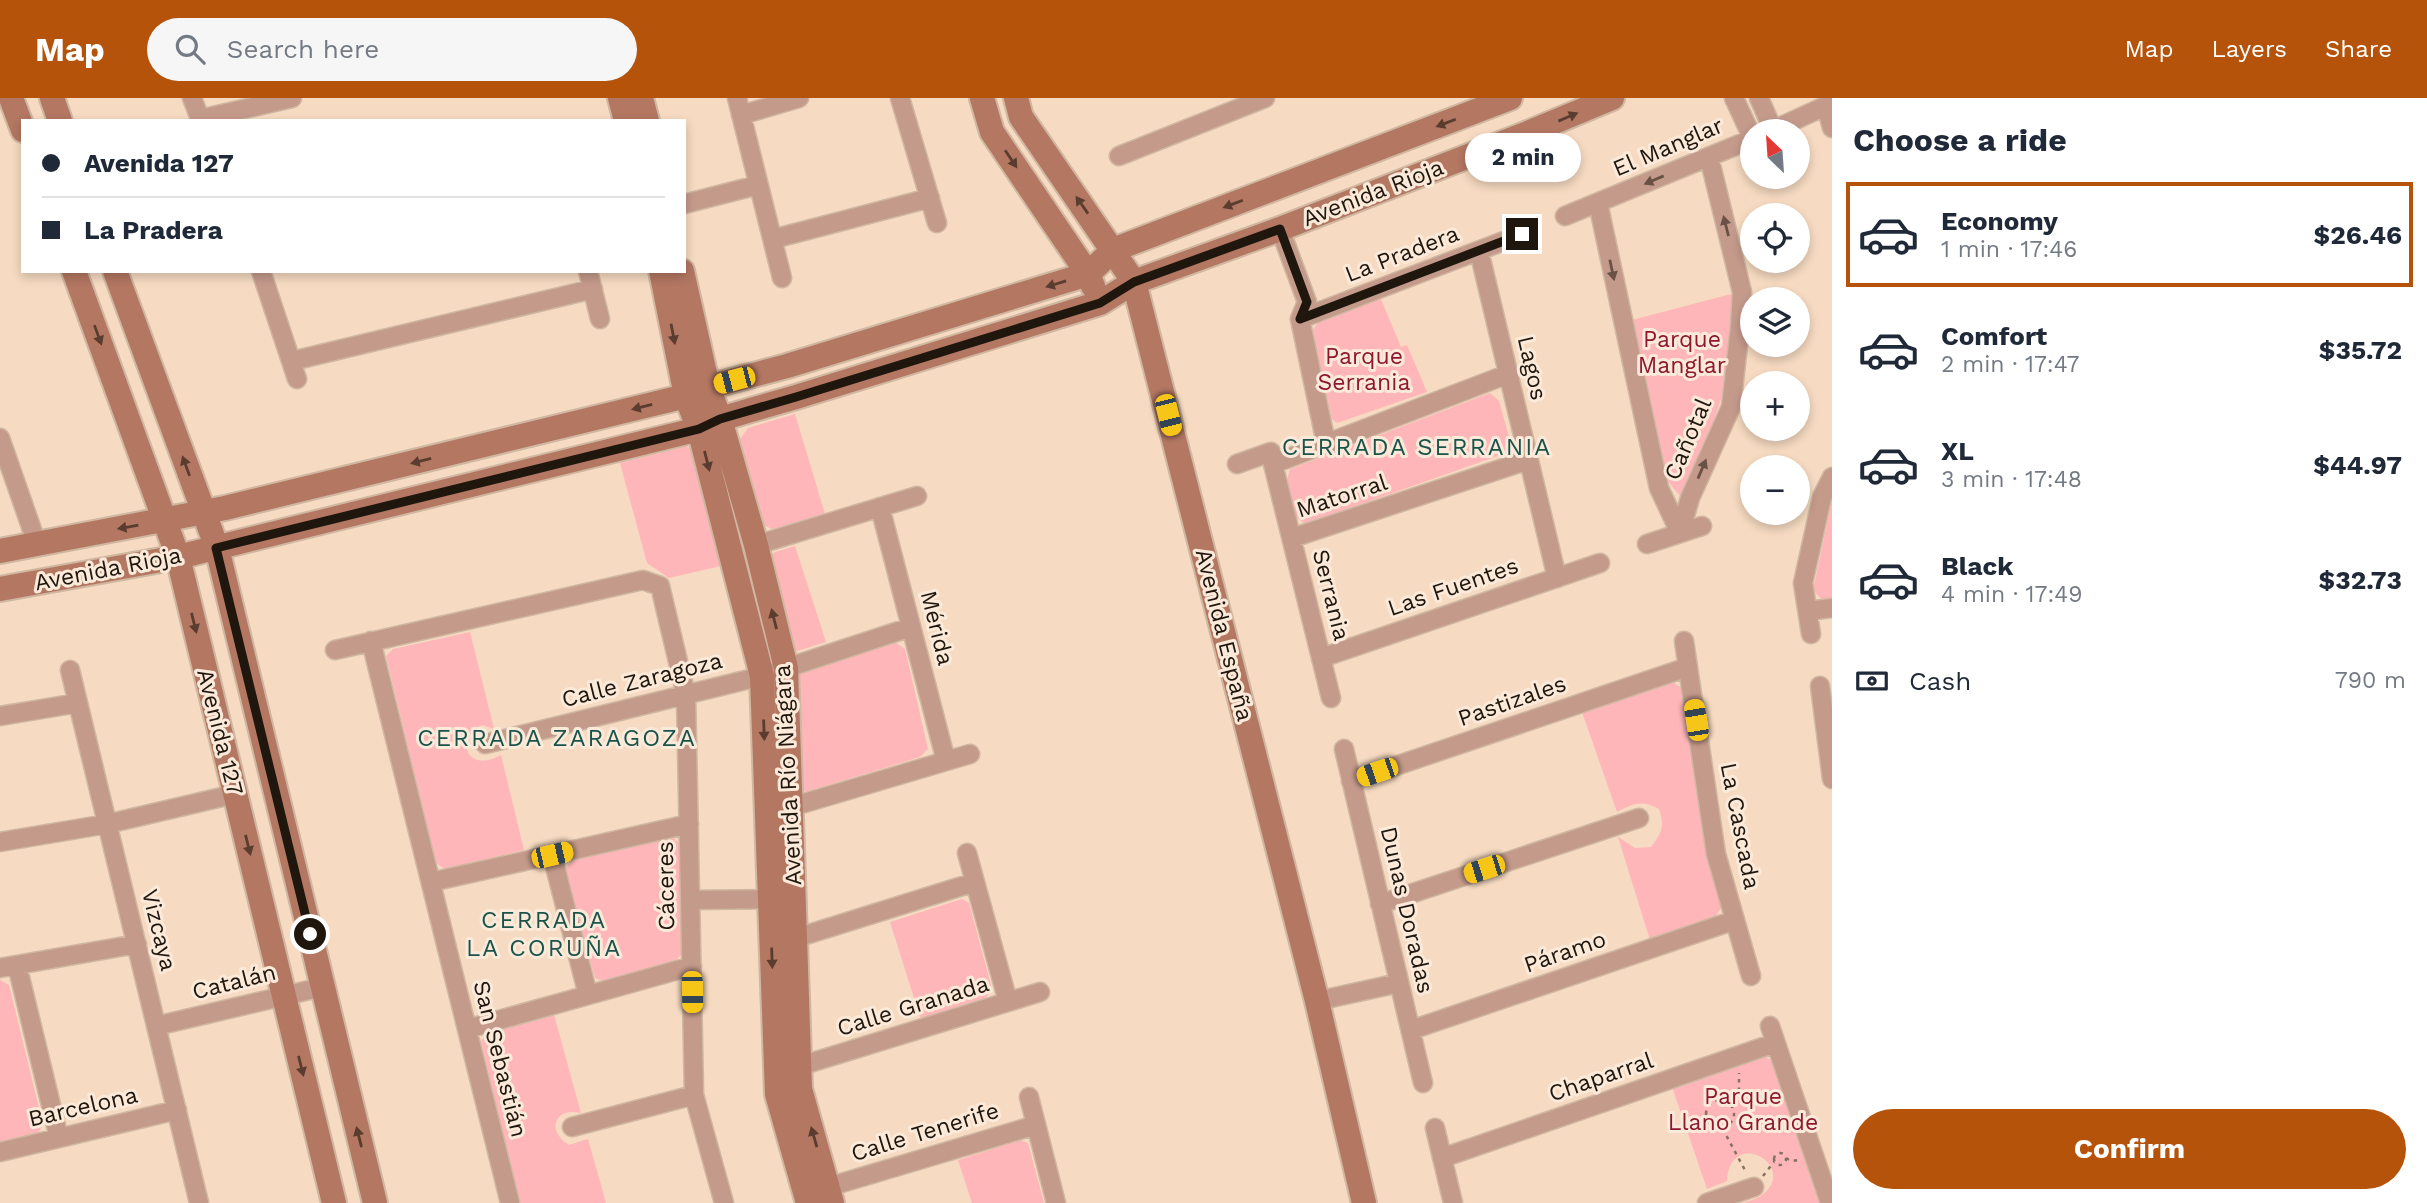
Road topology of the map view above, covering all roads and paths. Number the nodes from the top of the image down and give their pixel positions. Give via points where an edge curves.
1 (52, 98) edge
2 (192, 98) edge
3 (292, 98) edge
4 (620, 98) edge
5 (641, 98) edge
6 (799, 98) edge
7 (900, 98) edge
8 (982, 98) edge
9 (1016, 98) edge
10 (1265, 98) edge
11 (1510, 98) edge
12 (1612, 98) edge
13 (1734, 98) edge
14 (1759, 98) edge
15 (1829, 104) edge
16 (739, 106) edge
17 (59, 119) edge
18 (200, 119) edge
19 (204, 119) edge
20 (625, 119) edge
21 (646, 119) edge
22 (1743, 119) edge
23 (1768, 119) edge
24 (1797, 119) edge
25 (1832, 128) edge
26 (1524, 135) junction
27 (1740, 143) edge
28 (1119, 156) dead end
29 (1709, 156) junction
30 (758, 185) junction
31 (930, 198) junction
32 (686, 203) edge
33 (1598, 203) junction
34 (1565, 216) dead end
35 (937, 223) dead end
36 (1280, 229) junction
37 (1522, 234) dead end
38 (773, 239) junction
39 (1113, 250) junction
40 (1479, 251) junction
41 (75, 273) edge
42 (116, 273) edge
43 (262, 273) edge
44 (662, 273) edge
45 (682, 273) edge
46 (1088, 274) junction
47 (782, 278) dead end
48 (590, 280) edge
49 (1134, 282) junction
50 (1100, 303) junction
51 (600, 318) dead end
52 (1300, 319) junction
53 (854, 344) junction
54 (787, 366) junction
55 (865, 374) junction
56 (1508, 374) junction
57 (697, 392) junction
58 (796, 397) junction
59 (709, 424) junction
60 (0, 438) edge
61 (1326, 443) junction
62 (1528, 460) junction
63 (1237, 464) dead end
64 (1273, 464) junction
65 (1832, 477) edge
66 (917, 496) dead end
67 (880, 507) junction
68 (204, 513) junction
69 (165, 521) junction
70 (1702, 526) dead end
71 (1680, 533) junction
72 (1292, 538) junction
73 (37, 544) junction
74 (1647, 544) dead end
75 (756, 545) junction
76 (216, 548) junction
77 (0, 551) edge
78 (178, 557) junction
79 (1600, 563) dead end
80 (1557, 578) junction
81 (0, 589) edge
82 (1832, 608) edge
83 (1808, 611) junction
84 (911, 627) junction
85 (1811, 634) dead end
86 (372, 641) junction
87 (1684, 641) dead end
88 (335, 650) dead end
89 (1321, 658) junction
90 (1688, 667) junction
91 (786, 668) junction
92 (70, 670) dead end
93 (762, 676) junction
94 (1820, 686) dead end
95 (687, 695) junction
96 (1331, 698) dead end
97 (78, 703) junction
98 (0, 716) edge
99 (1829, 732) edge
100 (485, 744) dead end
101 (1343, 749) dead end
102 (970, 754) dead end
103 (946, 761) junction
104 (1832, 779) edge
105 (1351, 781) junction
106 (235, 794) junction
107 (791, 807) junction
108 (1639, 818) dead end
109 (107, 824) junction
110 (689, 824) junction
111 (0, 842) edge
112 (967, 853) dead end
113 (552, 855) junction
114 (975, 882) junction
115 (431, 883) junction
116 (782, 899) junction
117 (691, 900) junction
118 (1380, 904) junction
119 (1735, 920) junction
120 (796, 938) junction
121 (137, 944) junction
122 (692, 966) junction
123 (8, 967) edge
124 (1751, 976) dead end
125 (1399, 983) junction
126 (323, 987) junction
127 (1040, 992) dead end
128 (284, 995) junction
129 (588, 995) junction
130 (1317, 1001) junction
131 (1008, 1003) junction
132 (156, 1026) junction
133 (467, 1029) junction
134 (1411, 1030) junction
135 (1736, 1056) junction
136 (800, 1066) junction
137 (1423, 1083) dead end
138 (694, 1095) junction
139 (1029, 1097) dead end
140 (1731, 1106) junction
141 (177, 1110) junction
142 (1036, 1125) junction
143 (572, 1127) dead end
144 (1435, 1128) dead end
145 (1724, 1128) junction
146 (59, 1138) junction
147 (0, 1152) edge
148 (1442, 1158) junction
149 (1754, 1187) joint
150 (830, 1195) edge
151 (199, 1203) edge
152 (334, 1203) edge
153 (375, 1203) edge
154 (510, 1203) edge
155 (724, 1203) edge
156 (808, 1203) edge
157 (1056, 1203) edge
158 (1364, 1203) edge
159 (1453, 1203) edge
160 (1707, 1203) edge
161 (1830, 1203) edge

1 - 17 main road
2 - 18 street
3 - 19 street
4 - 20 main road
5 - 21 main road
6 - 16 street
7 - 31 street
8 -> 46 main road via 992,132
39 -> 9 main road, Avenida España via 1021,117
10 - 28 street
11 - 26 main road
11 -> 39 main road, Avenida Rioja
26 -> 12 main road, Avenida Rioja
13 - 22 street
14 - 23 street
15 - 24 street
15 - 25 street
16 - 30 street
26 - 36 main road, Avenida Rioja
27 - 29 street, El Manglar
29 -> 33 street, El Manglar
71 -> 29 street, Cañotal via 1690,498 1731,407 1740,327 1742,292
30 - 32 street
30 - 38 street
31 - 35 street
31 - 38 street
33 - 34 street, El Manglar
33 -> 71 street via 1659,488
36 - 49 main road, Avenida Rioja
36 - 52 street via 1307,302
37 - 40 street, La Pradera
38 - 47 street
39 - 46 main road, Avenida Rioja
39 - 49 main road, Avenida España
40 - 52 street, La Pradera
40 - 56 street, Lagos
41 -> 69 main road, Avenida 127
68 -> 42 main road, Avenida 127
43 - 48 street via 295,370
44 -> 57 main road, Avenida Río Niágara
45 - 57 main road, Avenida Río Niágara
46 - 50 main road
46 -> 53 main road, Avenida Rioja
48 - 51 street
49 - 50 main road, Avenida Rioja
49 - 130 main road, Avenida España
50 - 55 main road, Avenida Rioja
52 - 61 street
53 - 54 main road, Avenida Rioja
53 - 55 main road
54 - 57 main road, Avenida Rioja
54 - 58 main road
55 - 58 main road, Avenida Rioja
56 - 61 street
56 - 62 street, Lagos
57 - 59 main road, Avenida Río Niágara
57 -> 68 main road, Avenida Rioja
58 - 59 main road, Avenida Rioja
59 - 75 main road, Avenida Río Niágara
59 - 76 main road, Avenida Rioja
59 -> 93 main road, Avenida Río Niágara
60 - 73 street
61 - 64 street
62 - 72 street, Matorral
62 - 80 street, Lagos
63 - 64 street via 1271,452
64 - 72 street, Serrania
65 - 83 street via 1822,497 1803,583
66 - 67 street
67 - 75 street
67 - 84 street, Mérida
68 - 69 main road, Avenida Rioja
68 - 76 main road, Avenida 127
69 -> 73 main road, Avenida Rioja
69 - 78 main road, Avenida 127
70 - 71 street
71 - 74 street
72 - 89 street, Serrania
73 - 77 main road, Avenida Rioja
91 -> 75 main road, Avenida Río Niágara
76 - 78 main road, Avenida Rioja
76 - 126 main road, Avenida 127
78 - 81 main road, Avenida Rioja
78 -> 106 main road, Avenida 127
79 - 80 street, Las Fuentes
80 - 89 street, Las Fuentes
82 - 83 street
83 - 85 street
84 - 91 street, Calle Zaragoza
84 - 103 street, Mérida
86 - 88 street
86 - 95 street, Cáceres via 643,580 660,586
86 - 115 street, San Sebastián
87 - 90 street, La Cascada
89 - 96 street, Serrania
90 - 105 street, Pastizales
90 - 119 street, La Cascada via 1716,855
91 - 93 street, Calle Zaragoza
91 - 107 main road, Avenida Río Niágara
92 - 97 street, Vizcaya
93 - 95 street, Calle Zaragoza
93 -> 116 main road, Avenida Río Niágara
94 - 99 street
95 - 100 street, Calle Zaragoza
95 - 110 street, Cáceres
97 - 98 street
97 - 109 street, Vizcaya
99 - 104 street
101 - 105 street, Dunas Doradas
102 - 103 street
103 - 107 street
105 - 118 street, Dunas Doradas
106 - 109 street
106 -> 128 main road, Avenida 127
107 - 116 main road, Avenida Río Niágara
108 - 118 street
109 - 111 street
109 - 121 street, Vizcaya
110 - 113 street
110 - 117 street, Cáceres
112 - 114 street
113 - 115 street
113 - 129 street
114 - 120 street
114 - 131 street
115 - 133 street, San Sebastián
116 - 117 street
116 - 120 main road, Avenida Río Niágara
116 -> 156 main road, Avenida Río Niágara via 777,1094
117 - 122 street, Cáceres
118 - 125 street, Dunas Doradas
119 - 124 street, La Cascada
119 - 134 street, Páramo
120 - 136 main road, Avenida Río Niágara
121 - 123 street
121 - 132 street, Vizcaya
122 - 129 street
122 - 138 street, Cáceres
123 - 146 street
125 - 130 street
125 - 134 street, Dunas Doradas
126 - 128 street, Catalán
153 -> 126 main road, Avenida 127
127 - 131 street, Calle Granada
128 - 132 street, Catalán
128 -> 152 main road, Avenida 127
129 - 133 street
130 - 158 main road, Avenida España
131 - 136 street, Calle Granada
132 - 141 street, Vizcaya
133 - 154 street, San Sebastián
134 - 137 street, Dunas Doradas
135 - 140 path via 1740,1090
135 - 148 street, Chaparral
135 - 161 street, Chaparral via 1772,1034
150 -> 136 main road, Avenida Río Niágara via 800,1089
138 - 143 street
138 - 155 street, Cáceres
139 - 142 street
140 - 145 path via 1734,1116
140 - 145 path via 1716,1100 1707,1107 1709,1124
141 - 146 street, Barcelona
141 - 151 street, Vizcaya
142 - 150 street, Calle Tenerife
142 - 157 street
144 - 148 street
145 - 149 path
146 - 147 street, Barcelona
148 - 159 street
149 - 160 street

